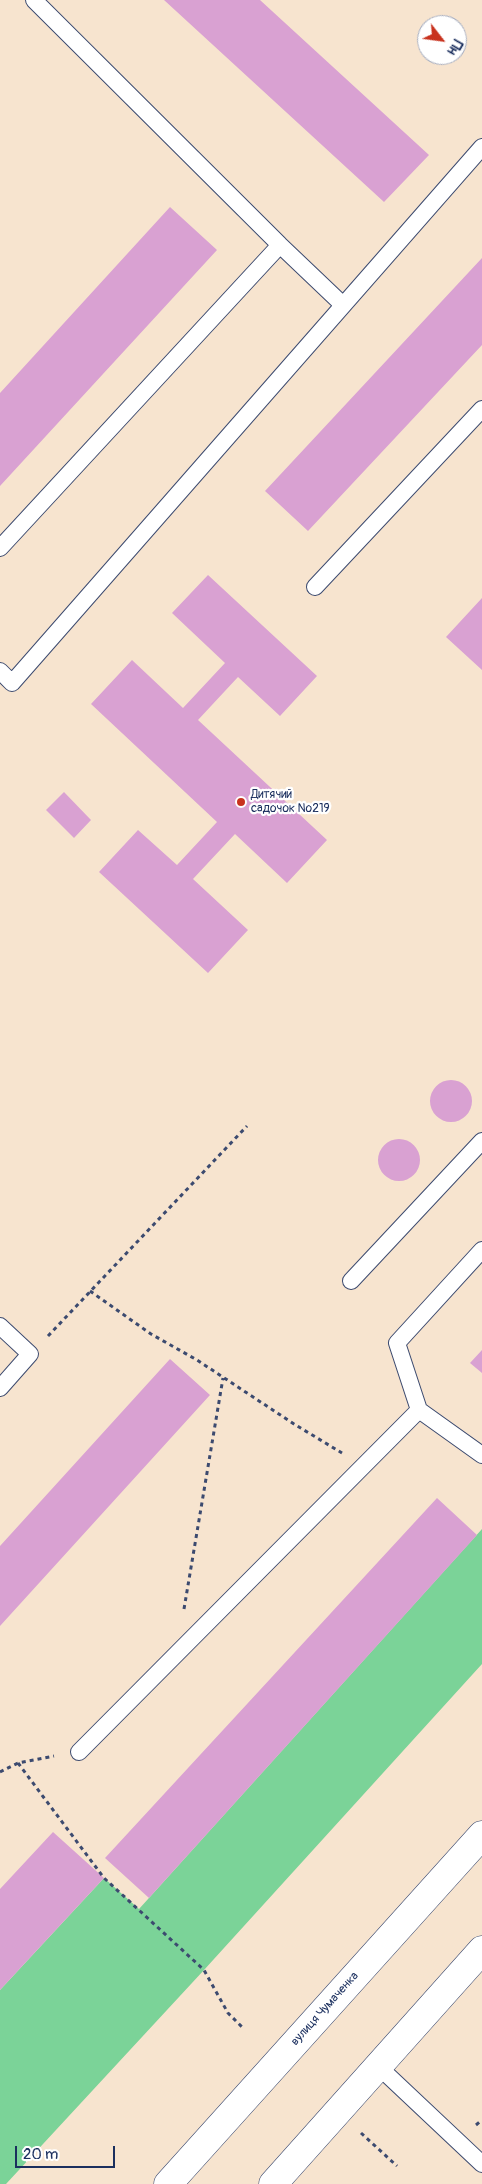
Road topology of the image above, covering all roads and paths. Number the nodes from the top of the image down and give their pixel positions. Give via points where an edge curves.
1 (34, 0) edge
2 (482, 147) edge
3 (280, 245) junction
4 (343, 305) junction
5 (482, 408) edge
6 (0, 548) edge
7 (315, 587) dead end
8 (0, 671) edge
9 (247, 1126) dead end
10 (482, 1141) edge
11 (482, 1250) edge
12 (351, 1281) dead end
13 (90, 1291) junction
14 (0, 1326) edge
15 (30, 1354) junction
16 (223, 1378) junction
17 (0, 1388) edge
18 (419, 1410) junction
19 (482, 1455) edge
20 (364, 1465) junction
21 (176, 1654) junction
22 (79, 1752) joint
23 (18, 1763) junction
24 (0, 1772) edge
25 (482, 1835) edge
26 (482, 1950) edge
27 (244, 2029) dead end
28 (378, 2066) junction
29 (361, 2133) dead end
30 (482, 2164) edge
31 (397, 2166) dead end
32 (168, 2184) edge
33 (273, 2184) edge

1 - 3 lane
2 - 4 lane
3 - 4 lane
3 - 6 lane
4 - 8 lane via 12,683
5 - 7 lane
9 - 13 path
10 - 12 lane
11 - 18 lane via 397,1344
13 - 15 path
13 - 16 path via 151,1334
14 - 15 lane
15 - 17 lane
16 - 20 path
16 - 21 path
18 - 19 lane
18 - 20 lane
20 - 21 lane
21 - 22 lane
22 - 23 path
23 - 24 path
23 - 27 path via 104,1878 204,1970 228,2013
25 - 32 street, вулиця Чумаченка
26 - 28 street
28 - 30 lane
28 - 33 street
29 - 31 path

